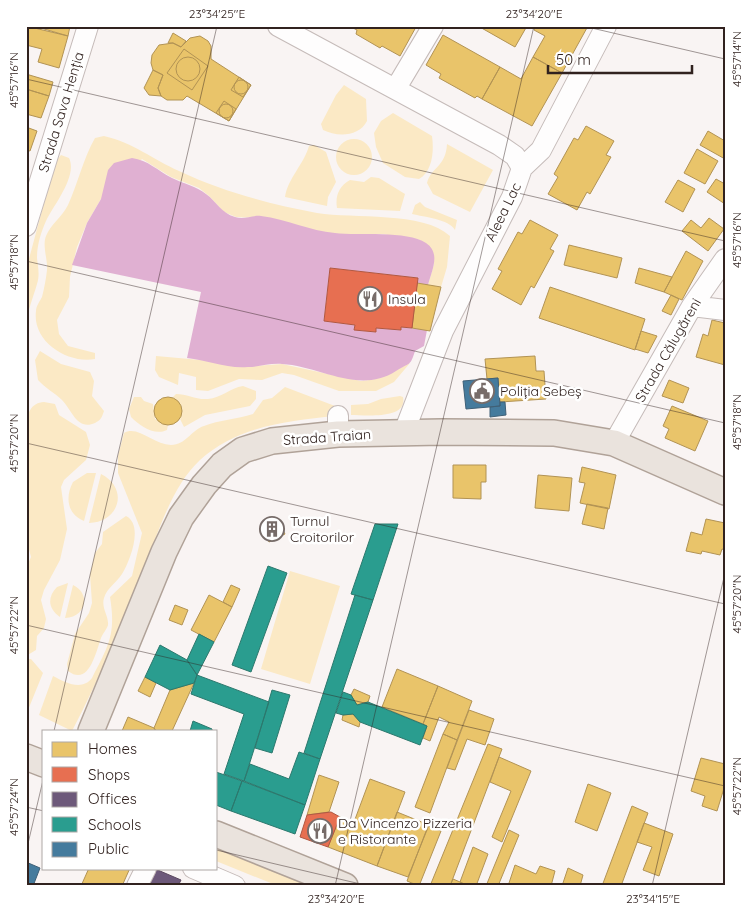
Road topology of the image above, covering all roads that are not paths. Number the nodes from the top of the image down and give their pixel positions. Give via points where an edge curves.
1 (88, 26) edge
2 (278, 26) edge
3 (433, 26) edge
4 (606, 26) edge
5 (396, 88) junction
6 (522, 168) junction
7 (26, 226) edge
8 (725, 259) edge
9 (692, 306) junction
10 (725, 310) edge
11 (404, 432) junction
12 (614, 444) junction
13 (725, 492) edge
14 (92, 730) edge
15 (26, 757) edge
16 (42, 763) edge
17 (218, 835) edge
18 (145, 870) edge
19 (198, 870) edge
20 (137, 886) edge
21 (235, 886) edge
22 (345, 886) edge

1 - 7 street, Strada Sava Henția
2 - 5 street, Aleea Lac
3 - 5 street
4 - 6 street via 541,150
5 - 6 street, Aleea Lac via 499,144 515,156
6 - 11 street, Aleea Lac via 512,197 443,331
8 - 9 street, Strada Călugăreni
9 - 10 street
9 - 12 street, Strada Călugăreni
11 - 12 main road, Strada Traian via 554,434
11 - 14 main road, Strada Traian via 338,425 243,450 222,466 181,517
12 - 13 main road, Strada Traian
15 - 16 main road
17 - 22 main road
18 - 20 street
19 - 21 street

